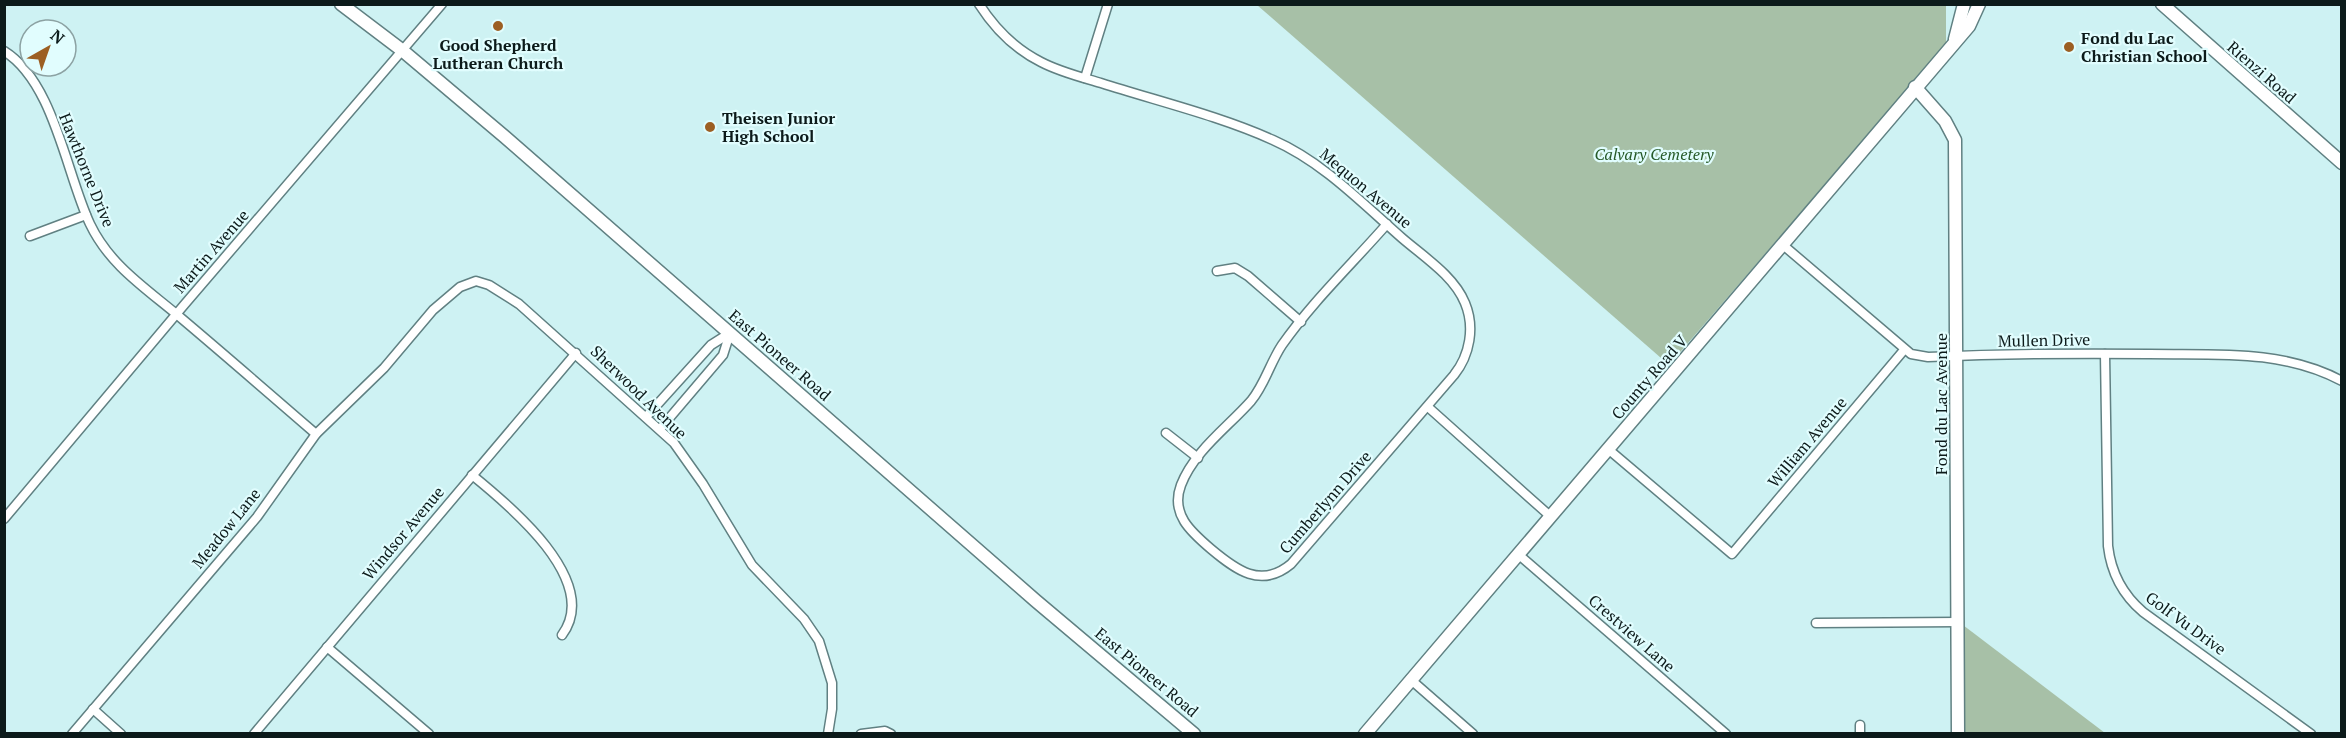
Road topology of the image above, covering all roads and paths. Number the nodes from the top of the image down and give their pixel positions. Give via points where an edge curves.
1 (341, 4) edge
2 (442, 4) edge
3 (979, 4) edge
4 (1108, 4) edge
5 (1964, 4) edge
6 (1979, 4) edge
7 (2162, 4) edge
8 (1954, 40) junction
9 (4, 51) edge
10 (403, 51) junction
11 (1085, 78) junction
12 (1915, 87) junction
13 (2342, 163) edge
14 (86, 215) junction
15 (1387, 225) junction
16 (30, 236) dead end
17 (1783, 245) junction
18 (1216, 271) dead end
19 (176, 314) junction
20 (1301, 322) junction
21 (730, 333) junction
22 (404, 344) joint
23 (1904, 350) junction
24 (576, 353) junction
25 (2105, 354) junction
26 (1957, 356) junction
27 (2342, 381) edge
28 (1428, 407) junction
29 (646, 417) junction
30 (660, 429) junction
31 (1166, 433) dead end
32 (316, 434) junction
33 (1608, 449) junction
34 (1198, 458) junction
35 (472, 475) junction
36 (1550, 516) junction
37 (4, 519) edge
38 (1518, 554) junction
39 (1959, 622) junction
40 (1816, 624) dead end
41 (562, 635) dead end
42 (327, 647) junction
43 (1410, 679) junction
44 (93, 709) junction
45 (72, 734) edge
46 (121, 734) edge
47 (254, 734) edge
48 (429, 734) edge
49 (828, 734) edge
50 (861, 734) edge
51 (891, 734) edge
52 (1194, 734) edge
53 (1365, 734) edge
54 (1473, 734) edge
55 (1726, 734) edge
56 (1958, 734) edge
57 (2311, 734) edge

1 - 10 main road, East Pioneer Road
2 - 10 street, Martin Avenue
3 - 11 street, Mequon Avenue via 1001,33 1022,51 1049,66
4 - 11 street
5 - 8 main road
6 - 8 main road via 1969,26
7 - 13 main road, Rienzi Road
8 - 12 main road, County Road V
9 - 14 street, Hawthorne Drive via 26,69 39,89
10 - 19 street, Martin Avenue
10 - 21 main road, East Pioneer Road
11 - 15 street, Mequon Avenue via 1286,146 1326,172
12 - 17 main road, County Road V
12 - 26 main road, Fond du Lac Avenue via 1945,121 1955,140
14 - 16 street
14 - 19 street, Hawthorne Drive via 123,270
15 - 20 street, Cumberlynn Drive
15 - 28 street, Mequon Avenue via 1453,283 1469,316 1470,338 1464,359
17 - 23 street, Mullen Drive
17 - 33 main road, County Road V
18 - 20 street via 1235,268
19 - 32 street, Hawthorne Drive
19 - 37 street, Martin Avenue
20 - 34 street, Cumberlynn Drive via 1278,351 1257,393
21 - 29 street via 711,345
21 - 30 street via 723,355
21 - 52 main road, East Pioneer Road
22 - 24 street, Sherwood Avenue via 449,295 468,283 481,281 519,304
22 - 32 street, Meadow Lane
23 - 26 street, Mullen Drive via 1929,357
23 - 33 street, William Avenue via 1732,554
24 - 29 street, Sherwood Avenue
24 - 35 street, Windsor Avenue
25 - 26 street, Mullen Drive
25 - 27 street, Mullen Drive via 2275,358 2315,367
25 - 57 street, Golf Vu Drive via 2108,549 2121,587 2144,612
26 - 39 main road, Fond du Lac Avenue
28 - 34 street, Cumberlynn Drive via 1294,561 1270,575 1238,571 1186,525 1180,513 1179,494
28 - 36 street
29 - 30 street, Sherwood Avenue
30 - 49 street, Sherwood Avenue via 690,465 752,565 804,619 819,641 832,683
31 - 34 street
32 - 44 street, Meadow Lane via 256,517
33 - 36 main road, County Road V
35 - 41 street via 533,532 558,562 571,609
35 - 42 street, Windsor Avenue
36 - 38 main road, County Road V
38 - 43 main road, County Road V
38 - 55 street, Crestview Lane
39 - 40 street
39 - 56 main road, Fond du Lac Avenue
42 - 47 street, Windsor Avenue
42 - 48 street
43 - 53 main road, County Road V
43 - 54 street
44 - 45 street, Meadow Lane
44 - 46 street
50 - 51 street via 882,730

